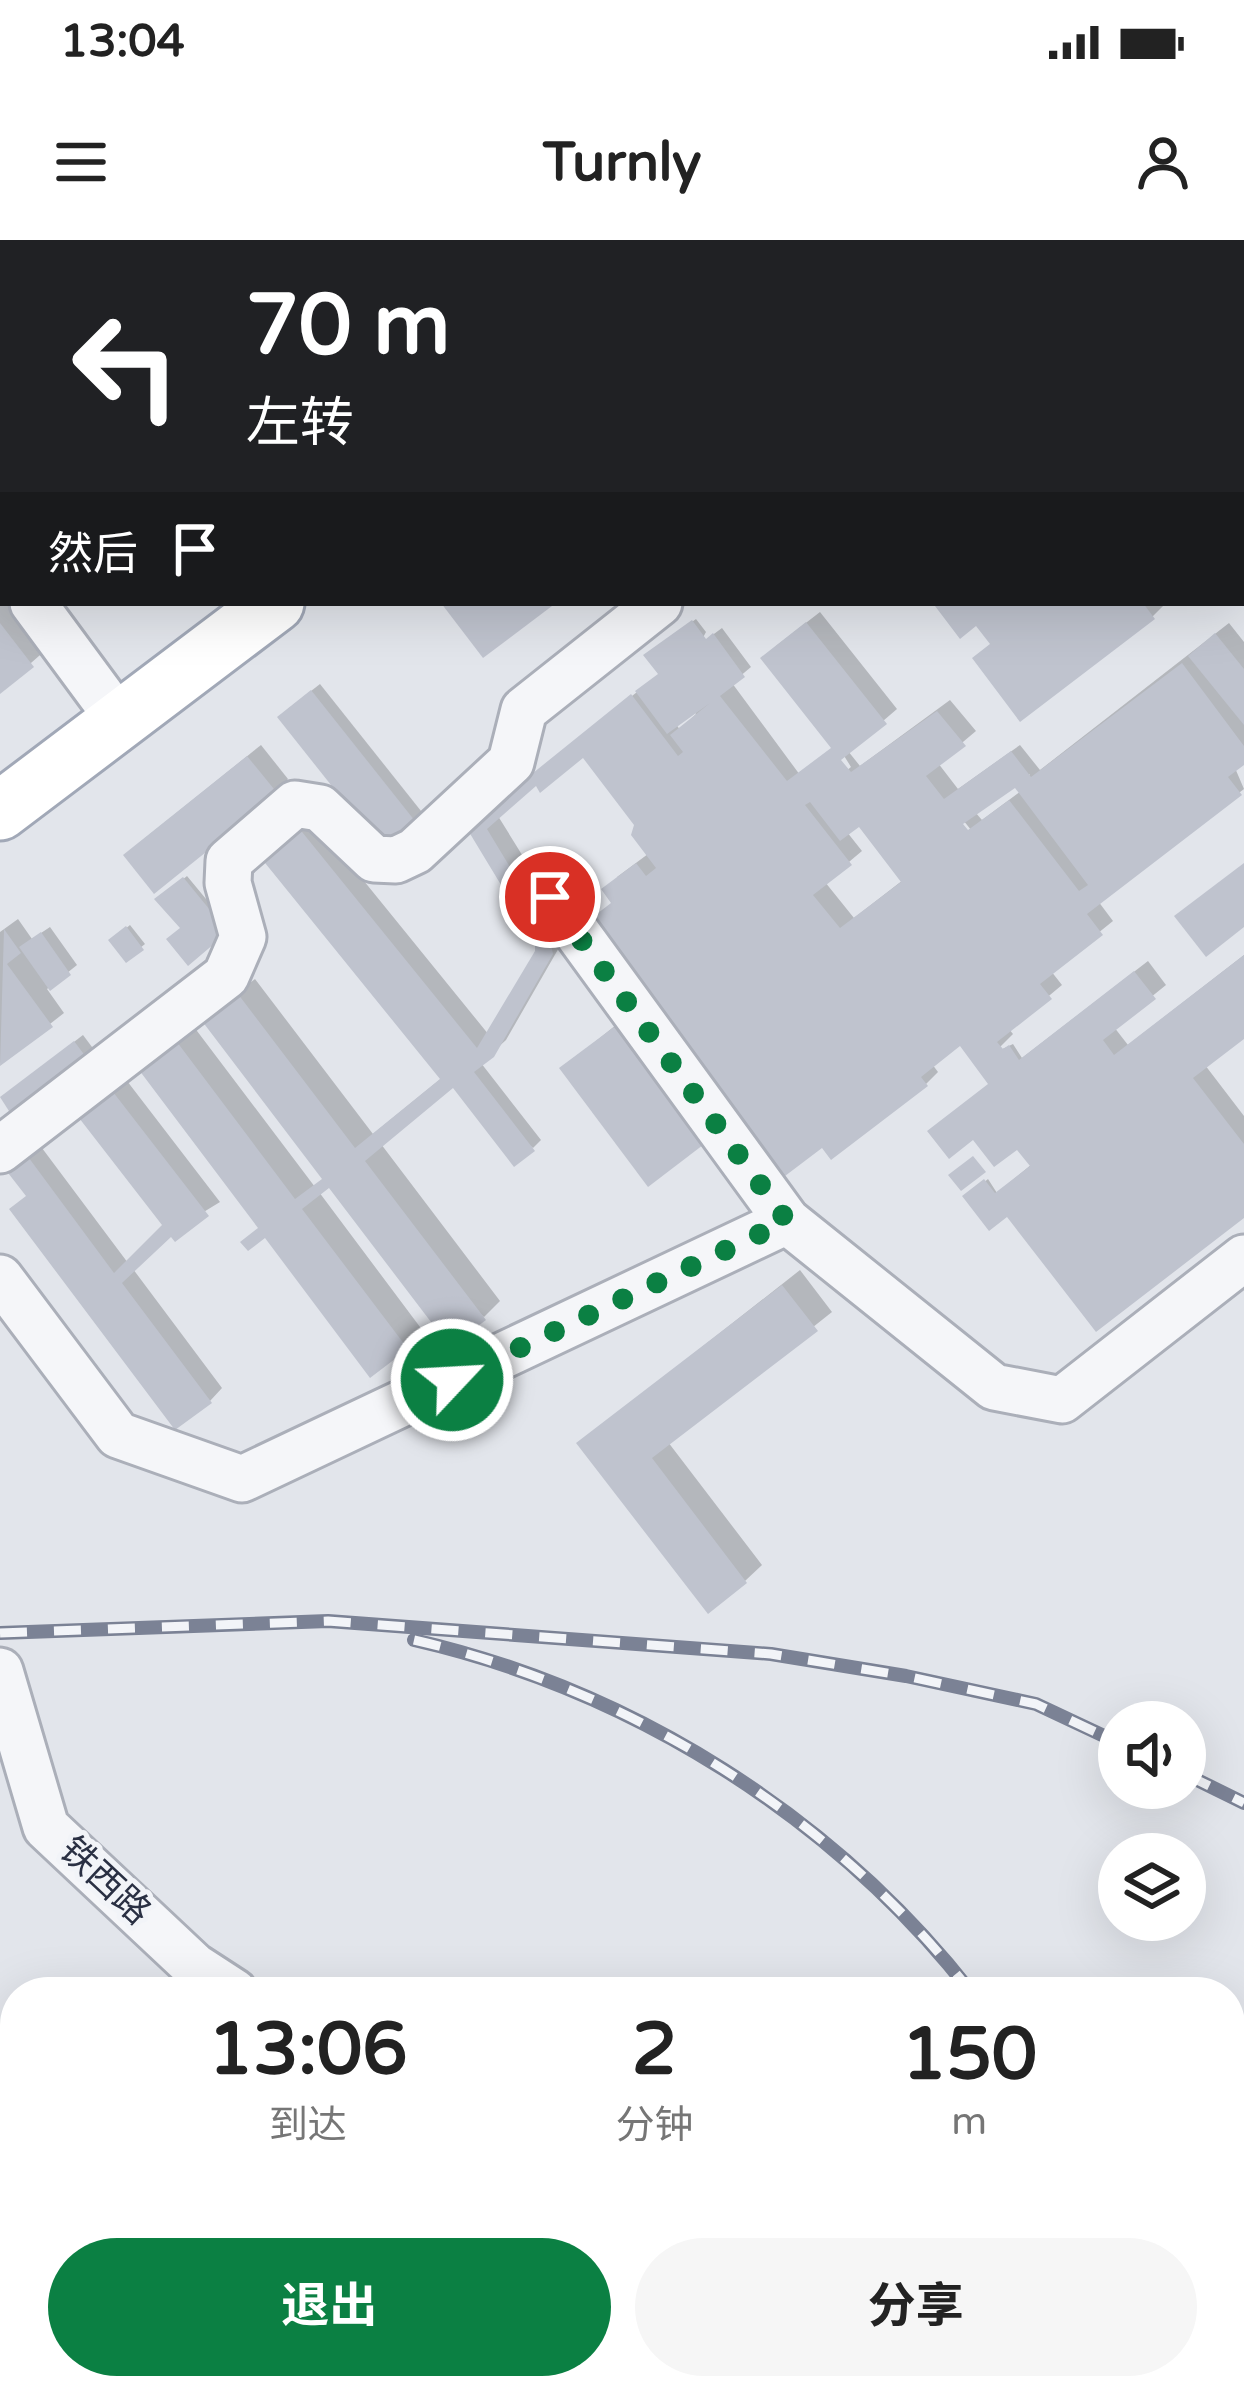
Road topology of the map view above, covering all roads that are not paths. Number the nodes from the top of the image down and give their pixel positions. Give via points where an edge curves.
1 (35, 606) edge
2 (271, 606) edge
3 (654, 606) edge
4 (120, 721) junction
5 (0, 811) edge
6 (550, 897) dead end
7 (0, 1150) edge
8 (787, 1221) junction
9 (1244, 1258) edge
10 (0, 1278) edge
11 (0, 1671) edge
12 (211, 1977) edge

1 - 4 street
2 - 4 main road
3 - 7 street via 524,710 511,762 415,851 374,859 320,808 295,804 229,861 243,937 226,976
4 - 5 main road
6 - 8 street
8 - 9 street via 994,1387 1062,1400
8 - 10 street via 242,1479 118,1435
11 - 12 street, 铁西路 via 46,1826

